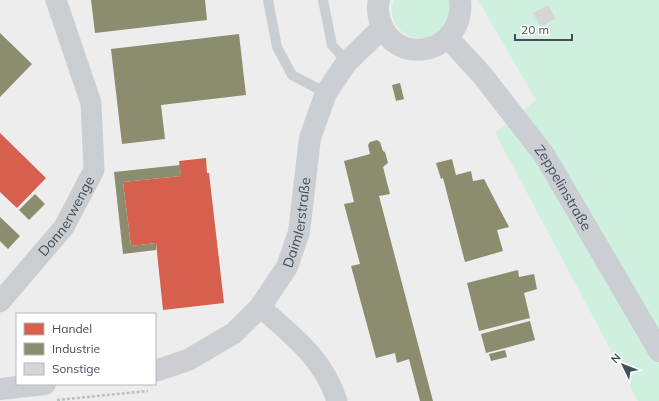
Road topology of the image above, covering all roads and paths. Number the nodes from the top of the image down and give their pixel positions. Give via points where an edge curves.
1 (56, 0) edge
2 (268, 0) edge
3 (323, 0) edge
4 (378, 0) edge
5 (460, 0) edge
6 (382, 28) junction
7 (448, 38) junction
8 (347, 62) junction
9 (326, 93) junction
10 (0, 302) edge
11 (260, 307) junction
12 (659, 351) edge
13 (156, 379) edge
14 (36, 385) edge
15 (152, 385) edge
16 (0, 389) edge
17 (49, 401) edge
18 (337, 401) edge

1 - 10 street, Donnerwenge via 91,103 94,170 64,227
2 - 9 lane via 277,47 292,75
3 - 8 lane via 332,45
4 - 6 main road via 378,16
5 - 7 main road via 461,14 457,28
6 - 7 main road via 400,46 412,50 432,48
6 - 8 main road, Daimlerstraße
7 - 12 main road, Zeppelinstraße via 483,76 545,156
8 - 9 main road, Daimlerstraße
9 - 11 main road, Daimlerstraße via 310,138 299,232 287,268
11 - 13 main road, Daimlerstraße via 228,337
11 - 18 street via 312,354 332,387
14 - 16 main road
15 - 17 path via 148,391

